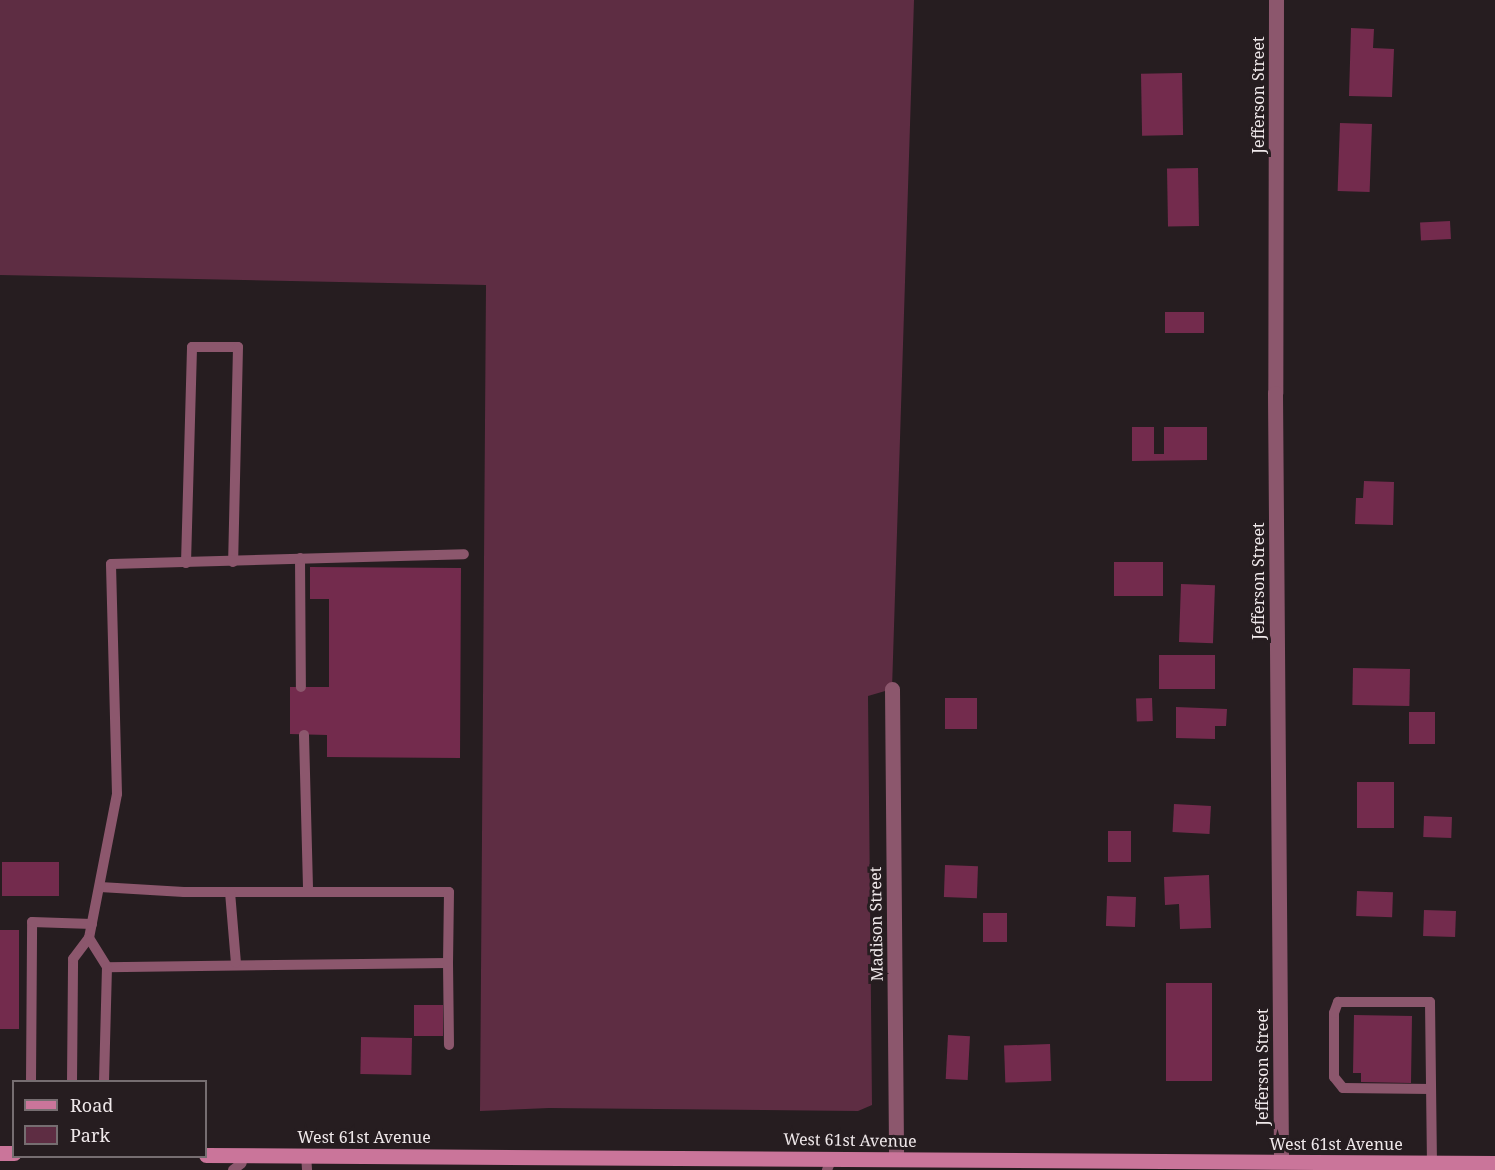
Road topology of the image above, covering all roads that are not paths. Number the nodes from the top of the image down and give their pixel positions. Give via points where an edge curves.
1 (1276, 0) edge
2 (464, 554) dead end
3 (300, 558) junction
4 (233, 562) junction
5 (186, 563) junction
6 (301, 687) dead end
7 (892, 689) dead end
8 (304, 735) dead end
9 (100, 887) junction
10 (308, 889) junction
11 (230, 892) junction
12 (92, 924) junction
13 (89, 938) junction
14 (236, 963) junction
15 (448, 963) junction
16 (107, 967) junction
17 (449, 1045) dead end
18 (31, 1080) edge
19 (72, 1080) edge
20 (104, 1080) edge
21 (1431, 1089) junction
22 (207, 1155) edge
23 (243, 1159) junction
24 (896, 1159) junction
25 (1281, 1161) junction
26 (307, 1163) edge
27 (1432, 1163) junction
28 (1495, 1163) edge
29 (936, 1165) edge
30 (832, 1166) edge
31 (1264, 1166) edge
32 (233, 1170) edge
33 (252, 1170) edge

1 - 25 street, Jefferson Street
2 - 3 lane
3 - 4 lane
3 - 6 lane
4 - 5 lane
4 - 5 lane via 238,347 192,347
5 - 9 lane via 111,564 117,794
7 - 24 street, Madison Street
8 - 10 lane
9 - 11 lane
9 - 12 lane
10 - 11 lane
10 - 15 lane via 449,892
11 - 14 lane
12 - 13 lane
12 - 18 lane via 32,922
13 - 16 lane
13 - 19 lane via 73,959
14 - 15 lane
14 - 16 lane
15 - 17 lane
16 - 20 lane
21 - 21 lane via 1430,1002 1338,1002 1334,1012 1334,1077 1343,1088
21 - 27 lane
22 - 23 main road, West 61st Avenue
23 - 26 main road, West 61st Avenue
23 - 32 lane
23 - 33 lane
24 - 29 main road, West 61st Avenue
24 - 30 main road, West 61st Avenue
25 - 27 main road, West 61st Avenue
25 - 31 main road, West 61st Avenue
26 - 30 main road, West 61st Avenue
27 - 28 main road, West 61st Avenue
29 - 31 main road, West 61st Avenue

